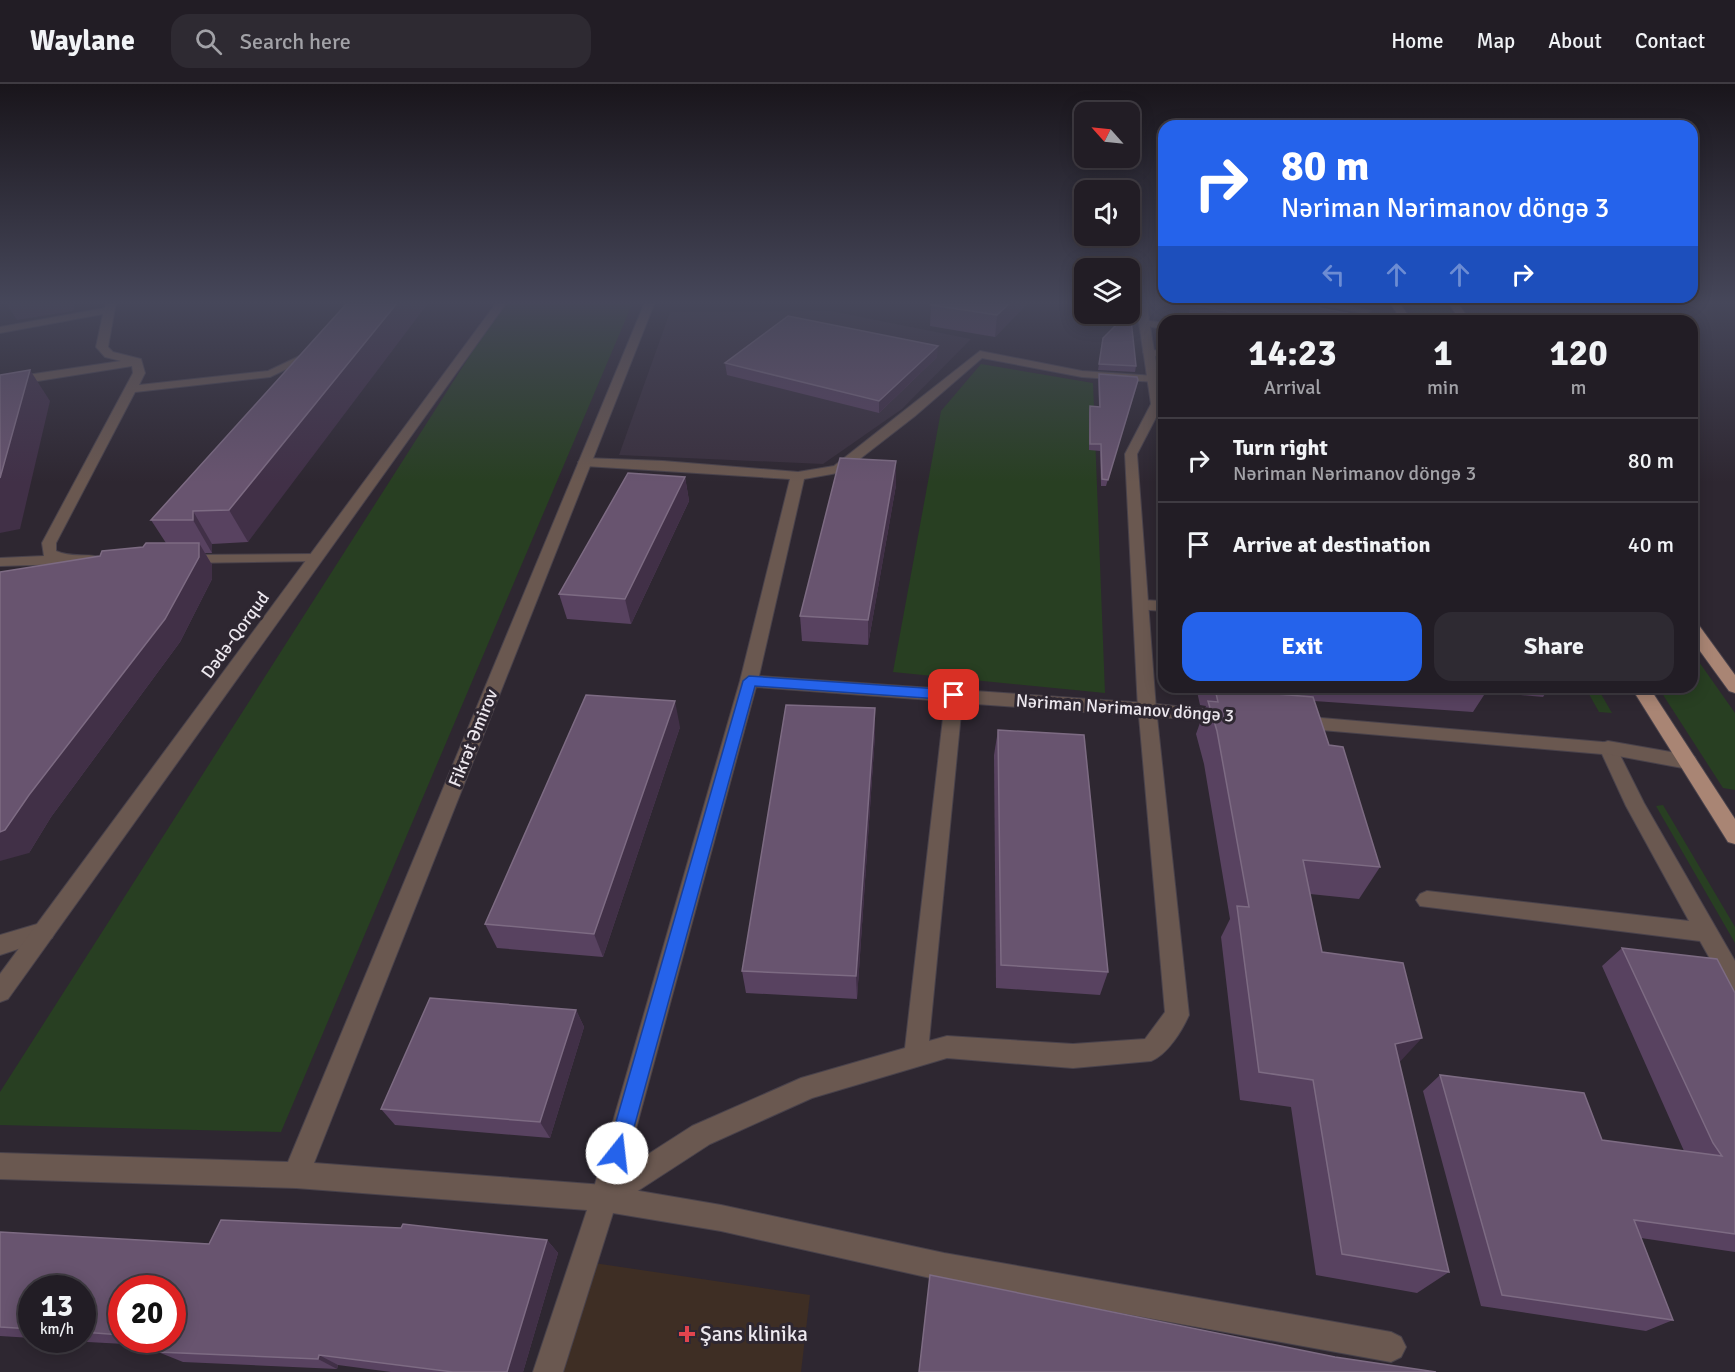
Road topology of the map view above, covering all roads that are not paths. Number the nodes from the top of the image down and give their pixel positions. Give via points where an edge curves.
1 (130, 362) edge
2 (137, 362) edge
3 (294, 362) edge
4 (458, 362) edge
5 (626, 362) edge
6 (971, 362) edge
7 (1021, 362) edge
8 (1151, 362) edge
9 (1155, 379) junction
10 (0, 383) edge
11 (130, 389) junction
12 (1158, 395) edge
13 (1158, 408) edge
14 (585, 462) junction
15 (798, 476) junction
16 (315, 558) junction
17 (166, 559) edge
18 (63, 560) junction
19 (109, 560) edge
20 (0, 562) edge
21 (1141, 605) junction
22 (1158, 606) edge
23 (1698, 636) edge
24 (749, 681) junction
25 (1735, 687) edge
26 (1644, 693) edge
27 (954, 695) junction
28 (1147, 709) junction
29 (1242, 717) edge
30 (1277, 720) edge
31 (1608, 748) junction
32 (1688, 762) junction
33 (1735, 836) edge
34 (1427, 900) dead end
35 (44, 931) junction
36 (1707, 932) junction
37 (0, 945) edge
38 (1735, 982) edge
39 (0, 992) edge
40 (916, 1056) junction
41 (0, 1166) edge
42 (296, 1175) junction
43 (604, 1198) junction
44 (1391, 1347) dead end
45 (548, 1372) edge

1 - 10 street
2 - 11 street via 139,373
3 - 11 street via 270,374
4 - 16 street, Dədə-Qorqud
5 - 14 street, Fikrət Əmirov
6 - 15 street via 838,469
7 - 9 street via 1082,374
8 - 9 street
9 - 12 street
11 - 18 street via 49,543 48,553
13 - 21 street via 1131,454
14 - 15 street
14 - 42 street, Fikrət Əmirov
15 - 24 street
16 - 17 street
16 - 35 street, Dədə-Qorqud
18 - 19 street
18 - 20 street
21 - 22 street
21 - 28 street
23 - 25 main road
24 - 27 street, Nəriman Nərimanov döngə 3
24 - 43 street
26 - 32 main road
27 - 28 street, Nəriman Nərimanov döngə 3
27 - 40 street
28 - 29 street, Nəriman Nərimanov döngə 3
28 - 40 street via 1177,1015 1151,1050 1073,1056 947,1047
30 - 31 street
31 - 32 street
31 - 36 street
32 - 33 main road
34 - 36 street
35 - 37 street
35 - 39 street, Dədə-Qorqud
36 - 38 street
40 - 43 street via 810,1088 701,1135
41 - 42 street
42 - 43 street
43 - 44 street via 721,1218 956,1269
43 - 45 street

